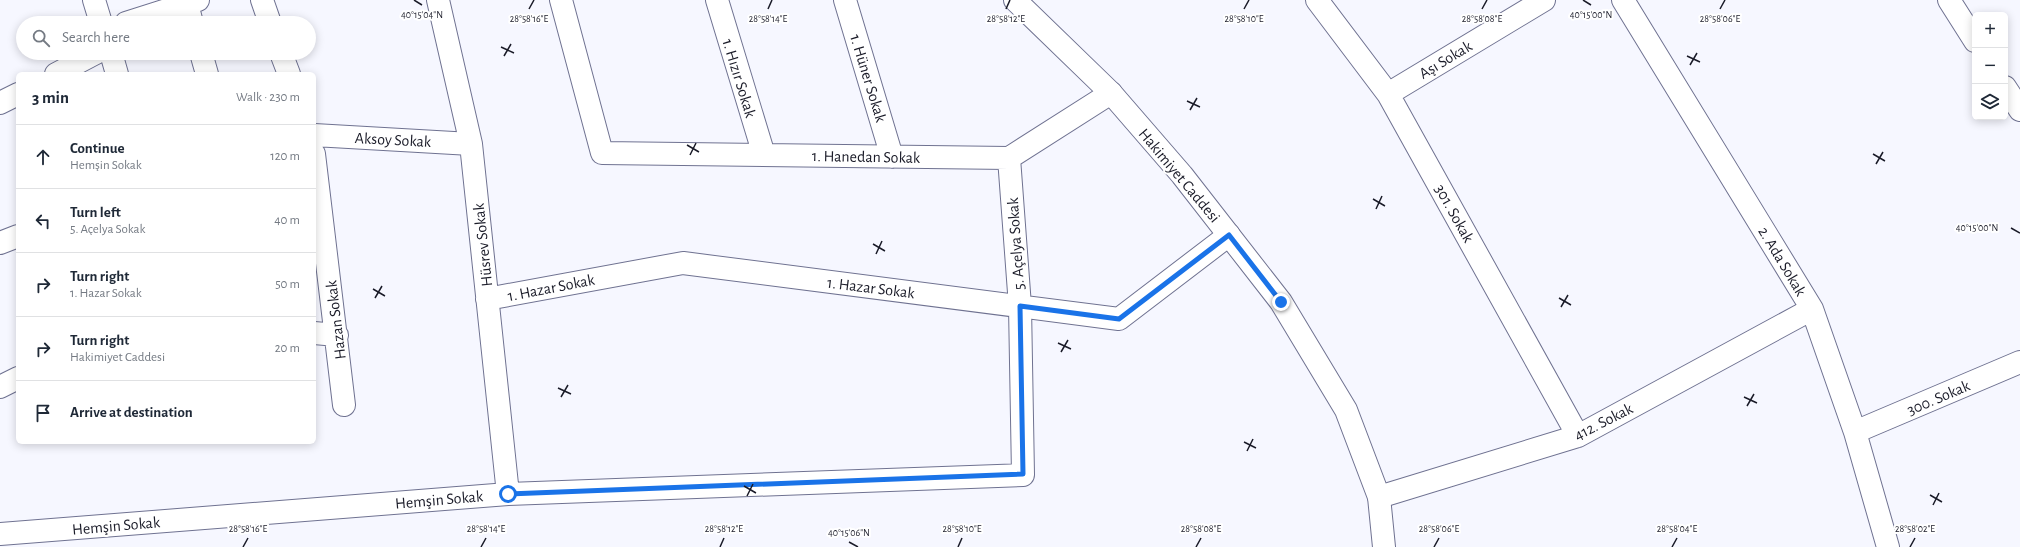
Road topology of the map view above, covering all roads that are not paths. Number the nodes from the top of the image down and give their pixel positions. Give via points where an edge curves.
1 (94, 0) edge
2 (262, 0) edge
3 (438, 0) edge
4 (561, 0) edge
5 (717, 0) edge
6 (845, 0) edge
7 (1015, 0) edge
8 (1318, 0) edge
9 (1544, 0) edge
10 (1623, 0) edge
11 (1949, 0) edge
12 (191, 7) edge
13 (99, 16) edge
14 (154, 16) edge
15 (268, 16) edge
16 (1972, 35) edge
17 (83, 60) edge
18 (112, 60) edge
19 (203, 60) edge
20 (284, 60) edge
21 (60, 72) edge
22 (116, 72) edge
23 (206, 72) edge
24 (288, 72) edge
25 (2008, 92) edge
26 (1111, 93) junction
27 (1388, 94) junction
28 (16, 95) edge
29 (0, 103) edge
30 (2020, 110) edge
31 (316, 135) edge
32 (472, 144) junction
33 (764, 155) junction
34 (892, 157) junction
35 (1009, 158) junction
36 (316, 186) edge
37 (319, 234) edge
38 (1229, 235) junction
39 (16, 237) edge
40 (0, 243) edge
41 (487, 299) junction
42 (1020, 306) junction
43 (1812, 310) junction
44 (316, 332) edge
45 (337, 335) junction
46 (2020, 362) edge
47 (16, 379) edge
48 (0, 387) edge
49 (344, 405) dead end
50 (1855, 432) junction
51 (1578, 436) junction
52 (1023, 474) joint
53 (508, 494) junction
54 (1379, 497) junction
55 (0, 534) edge
56 (1384, 547) edge
57 (1888, 547) edge

1 - 13 street
2 - 15 street
3 - 32 street, Hüsrev Sokak
4 - 33 street, 1. Hanedan Sokak via 602,153
5 - 33 street, 1. Hızır Sokak
6 - 34 street, 1. Hüner Sokak
7 - 26 street, Hakimiyet Caddesi
8 - 27 street, 301. Sokak
9 - 27 street, Aşı Sokak
10 - 43 street, 2. Ada Sokak
11 - 16 street
12 - 14 street
17 - 21 street
18 - 22 street
19 - 23 street
20 - 24 street
25 - 30 street
26 - 35 street
26 - 38 street, Hakimiyet Caddesi via 1182,175
27 - 51 street, 301. Sokak
28 - 29 street
31 - 32 street, Aksoy Sokak
32 - 41 street, Hüsrev Sokak
33 - 34 street, 1. Hanedan Sokak
34 - 35 street, 1. Hanedan Sokak
35 - 42 street, 5. Açelya Sokak
36 - 37 street, Hazan Sokak
37 - 45 street, Hazan Sokak
38 - 42 street, 1. Hazar Sokak via 1119,319
38 - 54 street, Hakimiyet Caddesi via 1281,302 1346,410
39 - 40 street
41 - 42 street, 1. Hazar Sokak via 684,263
41 - 53 street, Hüsrev Sokak
42 - 52 street, 5. Açelya Sokak
43 - 50 street, 2. Ada Sokak
43 - 51 street, 412. Sokak
44 - 45 street
45 - 49 street, Hazan Sokak
46 - 50 street, 300. Sokak
47 - 48 street
50 - 57 street, 2. Ada Sokak
51 - 54 street, 412. Sokak
52 - 53 street, Hemşin Sokak
53 - 55 street, Hemşin Sokak
54 - 56 street, Hakimiyet Caddesi

